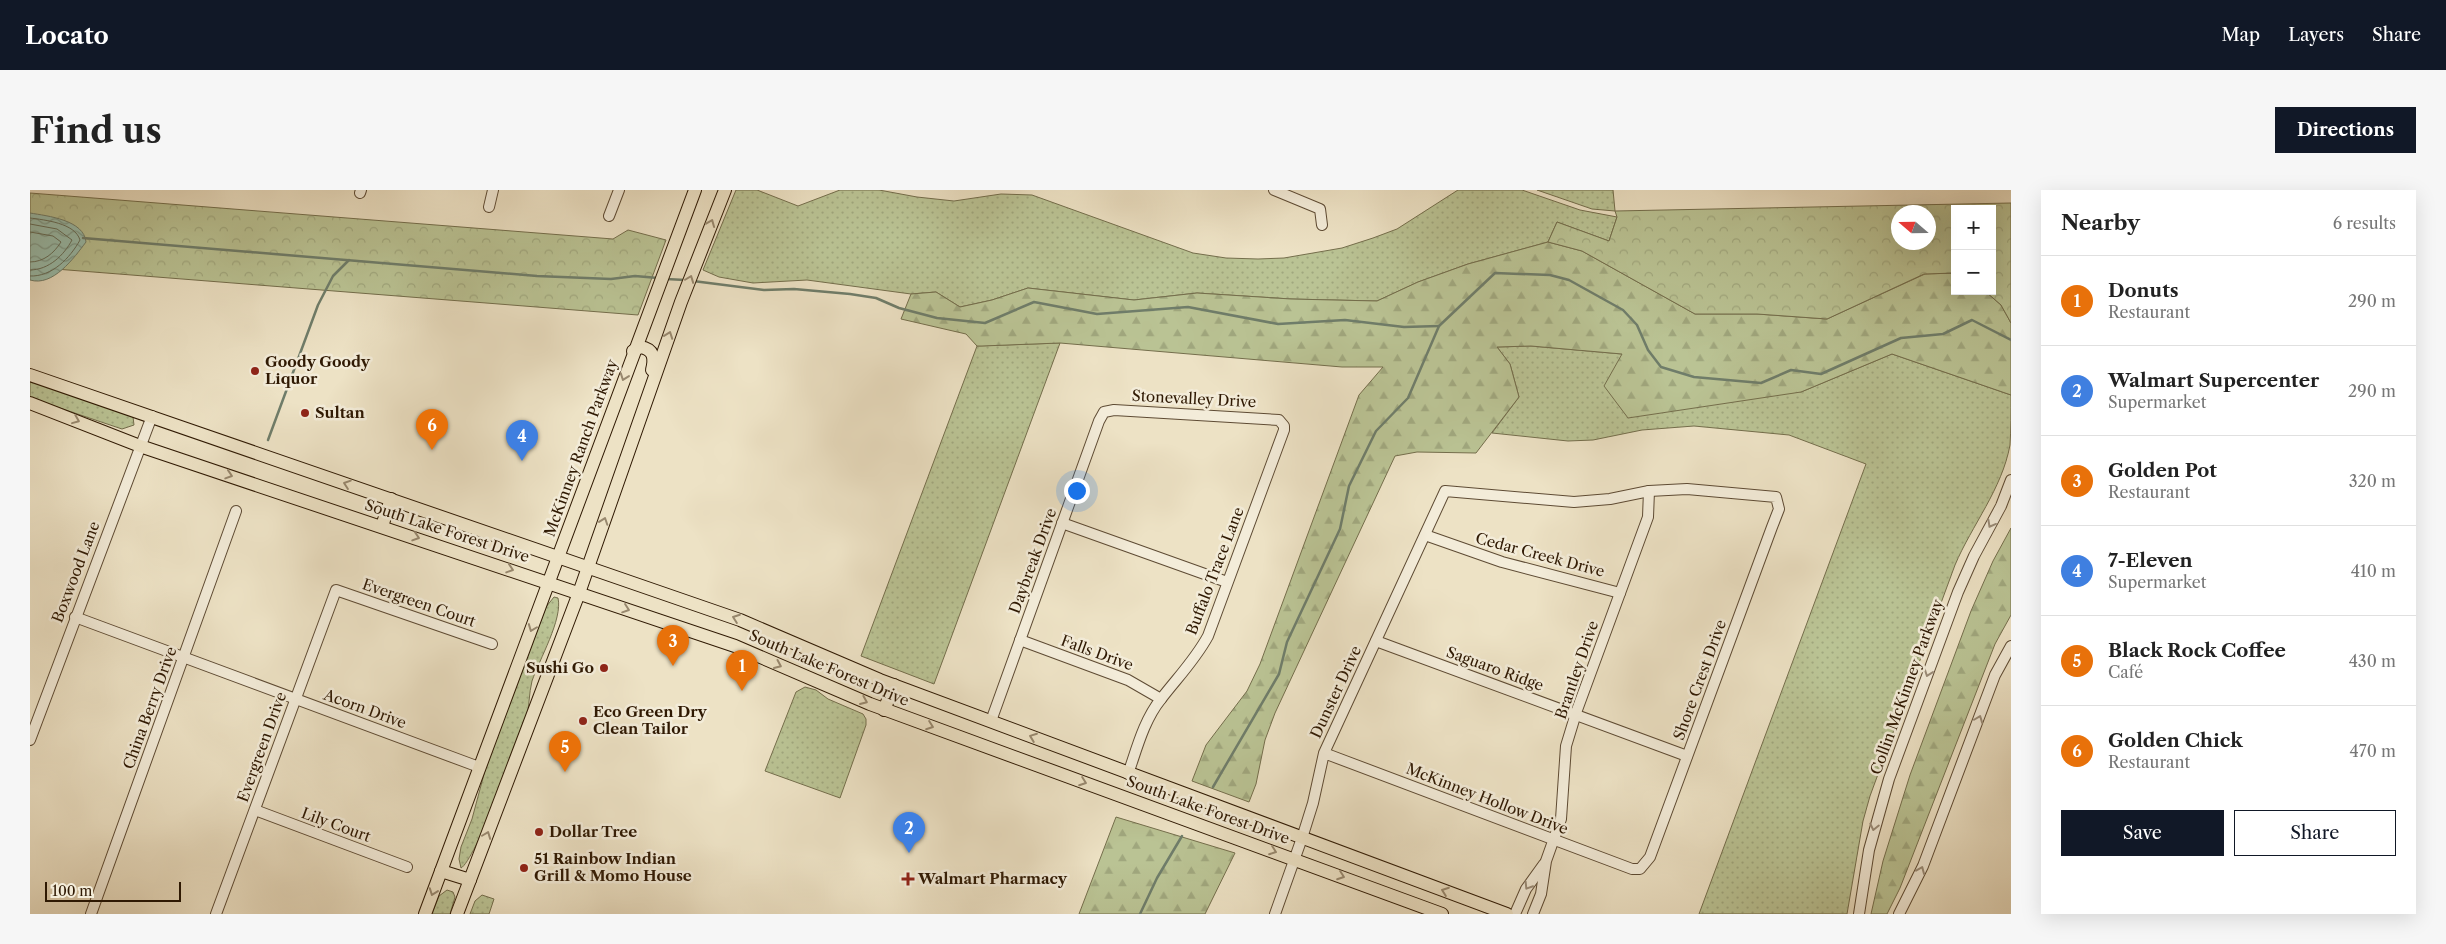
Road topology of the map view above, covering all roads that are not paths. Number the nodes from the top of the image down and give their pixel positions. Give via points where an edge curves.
1 (493, 190) edge
2 (619, 190) edge
3 (695, 190) edge
4 (725, 190) edge
5 (1274, 190) edge
6 (490, 207) dead end
7 (609, 216) dead end
8 (1322, 225) dead end
9 (633, 351) junction
10 (30, 375) edge
11 (646, 401) junction
12 (30, 403) edge
13 (1104, 412) joint
14 (152, 416) junction
15 (1282, 422) joint
16 (140, 446) junction
17 (2011, 480) edge
18 (1649, 491) junction
19 (391, 499) junction
20 (236, 511) dead end
21 (1062, 523) junction
22 (382, 526) junction
23 (1425, 535) junction
24 (559, 557) junction
25 (588, 567) junction
26 (550, 582) junction
27 (1227, 582) junction
28 (336, 590) joint
29 (579, 593) junction
30 (1620, 593) junction
31 (75, 617) junction
32 (1020, 640) junction
33 (1376, 641) junction
34 (492, 644) dead end
35 (2011, 646) edge
36 (185, 657) junction
37 (894, 685) junction
38 (1161, 699) junction
39 (296, 700) junction
40 (884, 710) junction
41 (1576, 715) junction
42 (991, 721) junction
43 (30, 740) edge
44 (1324, 753) junction
45 (1688, 756) junction
46 (479, 767) junction
47 (1128, 774) junction
48 (1120, 795) junction
49 (255, 810) junction
50 (1302, 838) junction
51 (1553, 839) junction
52 (1295, 859) junction
53 (1546, 861) junction
54 (407, 867) dead end
55 (1640, 870) joint
56 (441, 871) junction
57 (470, 880) junction
58 (92, 914) edge
59 (216, 914) edge
60 (425, 914) edge
61 (457, 914) edge
62 (1275, 914) edge
63 (1442, 914) edge
64 (1507, 914) edge
65 (1515, 914) edge
66 (1533, 914) edge
67 (1859, 914) edge
68 (1899, 914) edge

1 - 6 street
2 - 7 street
3 - 9 main road, McKinney Ranch Parkway
11 -> 4 main road
5 - 8 street via 1320,209
9 - 11 main road via 644,348 654,357
9 -> 24 main road, McKinney Ranch Parkway
10 - 14 main road, South Lake Forest Drive
25 -> 11 main road
12 -> 16 main road, South Lake Forest Drive
13 - 15 street, Stonevalley Drive via 1114,410
13 - 21 street, Daybreak Drive
14 - 16 street, Boxwood Lane
19 -> 14 main road, South Lake Forest Drive
15 - 27 street, Buffalo Trace Lane via 1284,430
16 -> 22 main road, South Lake Forest Drive
16 - 31 street, Boxwood Lane
17 -> 67 street, Collin McKinney Parkway via 1958,592 1889,779 1869,850
18 - 23 street, Dunster Drive via 1574,502 1445,491
18 - 30 street, Brantley Drive via 1648,516
18 - 45 street, Shore Crest Drive via 1687,489 1776,497 1779,509
19 - 22 main road
19 - 24 main road, South Lake Forest Drive
20 - 36 street, China Berry Drive
21 - 27 street
21 - 32 street, Daybreak Drive
22 -> 26 main road, South Lake Forest Drive
23 - 30 street, Cedar Creek Drive via 1502,562
23 - 33 street, Dunster Drive
24 - 25 main road, South Lake Forest Drive
24 - 26 main road, McKinney Ranch Parkway
25 - 29 main road
37 -> 25 main road, South Lake Forest Drive via 740,620
26 - 29 main road, South Lake Forest Drive
26 -> 46 main road, McKinney Ranch Parkway
27 - 38 street, Buffalo Trace Lane via 1199,653
28 - 34 street, Evergreen Court
28 - 39 street, Evergreen Drive
29 -> 40 main road, South Lake Forest Drive via 735,646
57 -> 29 main road
30 - 41 street, Brantley Drive
31 - 36 street, Acorn Drive
31 - 43 street, Boxwood Lane
32 - 38 street, Falls Drive via 1128,680
32 - 42 street, Daybreak Drive
33 - 41 street, Saguaro Ridge
33 - 44 street, Dunster Drive
68 -> 35 street via 1923,866 1995,675
36 - 39 street, Acorn Drive
36 - 58 street, China Berry Drive
37 - 40 main road
37 - 42 main road, South Lake Forest Drive
38 - 47 street, Buffalo Trace Lane via 1147,720
39 - 46 street, Acorn Drive
39 - 49 street, Evergreen Drive
40 -> 48 main road, South Lake Forest Drive
41 - 45 street, Saguaro Ridge
41 - 51 street, Brantley Drive via 1566,746 1561,819
47 -> 42 main road, South Lake Forest Drive
44 - 50 street, Dunster Drive
44 - 51 street, McKinney Hollow Drive
45 - 55 street, Shore Crest Drive via 1650,857
46 - 56 main road, McKinney Ranch Parkway
47 - 48 main road
47 - 50 main road, South Lake Forest Drive
48 -> 52 main road, South Lake Forest Drive
49 - 54 street, Lily Court
49 - 59 street, Evergreen Drive
50 - 52 street, Dunster Drive
64 -> 50 main road, South Lake Forest Drive
51 - 53 street, Brantley Drive
51 - 55 street, McKinney Hollow Drive
52 - 62 street, Dunster Drive
52 -> 63 main road, South Lake Forest Drive
53 -> 65 street, Brantley Drive via 1526,889
53 - 66 street, Brantley Drive via 1541,894
56 - 57 main road
56 -> 60 main road, McKinney Ranch Parkway
57 - 61 main road

